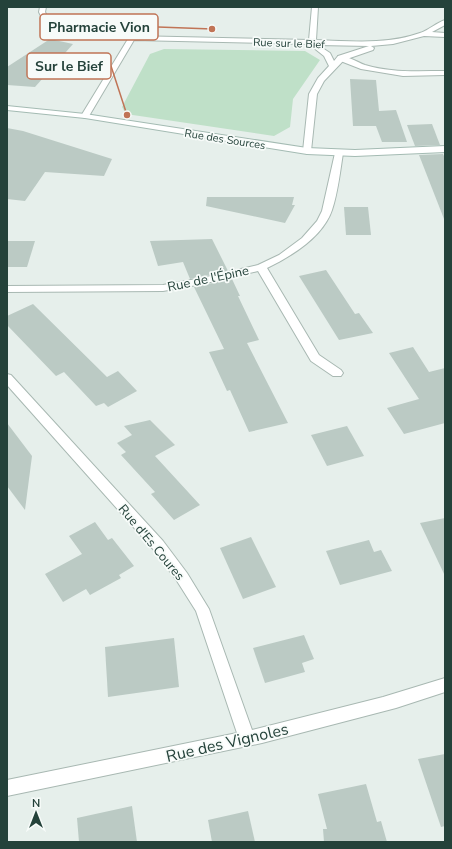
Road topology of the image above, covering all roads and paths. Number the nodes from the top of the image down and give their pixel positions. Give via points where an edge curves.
1 (43, 7) edge
2 (315, 7) edge
3 (445, 22) edge
4 (424, 34) junction
5 (445, 35) edge
6 (132, 38) junction
7 (312, 44) junction
8 (379, 44) junction
9 (341, 58) junction
10 (332, 66) junction
11 (445, 73) edge
12 (7, 108) edge
13 (85, 116) junction
14 (445, 149) edge
15 (307, 151) junction
16 (339, 153) junction
17 (261, 267) junction
18 (7, 289) edge
19 (337, 373) dead end
20 (7, 378) edge
21 (445, 685) edge
22 (247, 738) junction
23 (7, 788) edge

1 - 6 street, Rue sur le Bief via 42,12 47,23 63,29
2 - 7 street
3 - 4 street
4 - 5 street, Rue sur le Bief
4 - 8 street, Rue sur le Bief
6 - 7 street, Rue sur le Bief
6 - 13 street
7 - 8 street, Rue sur le Bief
7 - 10 street via 328,55
8 - 9 street
9 - 10 street
9 - 11 street via 364,67 403,74
10 - 15 street via 313,94
12 - 13 street, Rue des Sources
13 - 15 street, Rue des Sources
14 - 16 street, Rue des Sources
15 - 16 street, Rue des Sources
16 - 17 street, Rue de l'Épine via 327,211 321,222 305,240 283,257
17 - 18 street, Rue de l'Épine via 202,282 163,288
17 - 19 street via 315,358
20 - 22 street, Rue d'Es Coures via 158,545 182,577 202,608
21 - 22 street, Rue des Vignoles via 302,726
22 - 23 street, Rue des Vignoles

